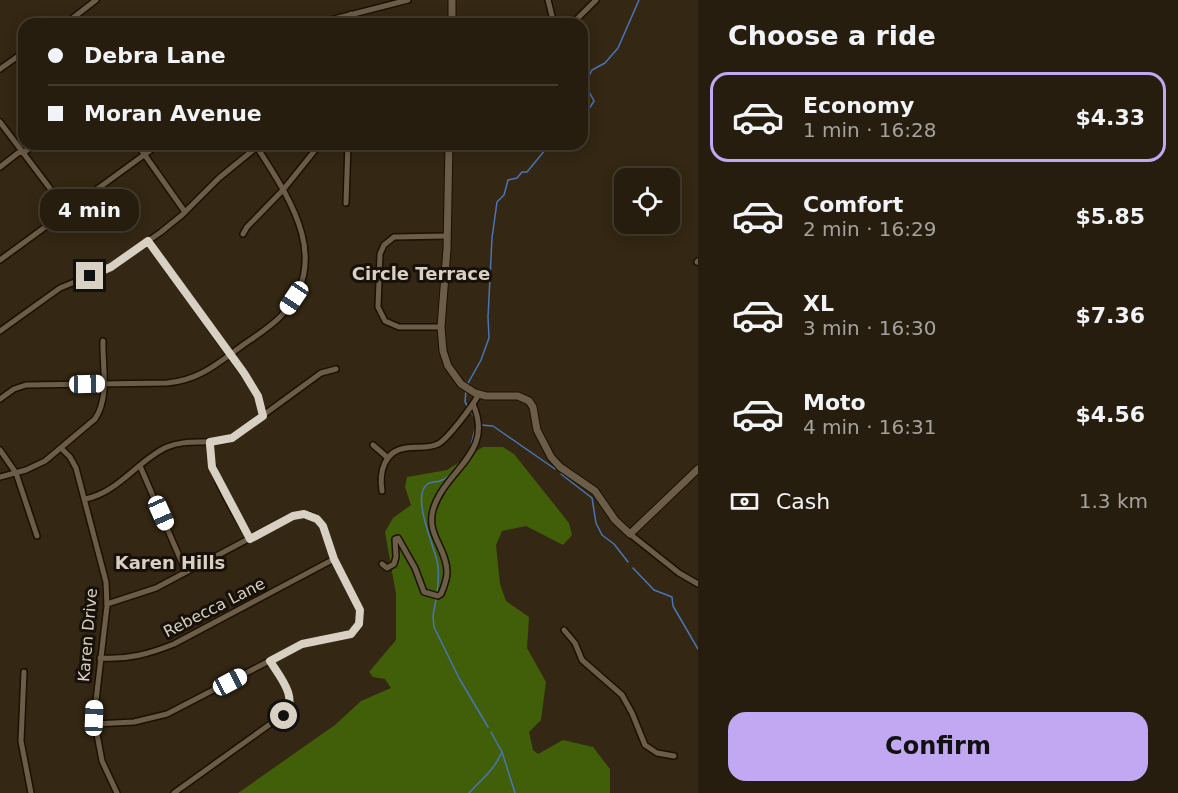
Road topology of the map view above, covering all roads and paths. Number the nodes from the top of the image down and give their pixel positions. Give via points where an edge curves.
1 (96, 0) edge
2 (408, 0) edge
3 (452, 0) edge
4 (548, 0) edge
5 (596, 0) edge
6 (351, 14) junction
7 (73, 18) edge
8 (339, 18) edge
9 (351, 18) edge
10 (452, 18) edge
11 (553, 18) edge
12 (578, 18) edge
13 (18, 56) edge
14 (0, 69) edge
15 (0, 122) edge
16 (18, 147) edge
17 (20, 150) edge
18 (27, 150) edge
19 (141, 150) edge
20 (151, 150) edge
21 (250, 150) edge
22 (259, 150) edge
23 (315, 150) edge
24 (348, 150) edge
25 (449, 150) edge
26 (22, 153) junction
27 (144, 155) junction
28 (0, 167) edge
29 (283, 190) junction
30 (346, 203) dead end
31 (66, 211) junction
32 (185, 212) junction
33 (243, 234) dead end
34 (447, 236) junction
35 (148, 241) junction
36 (0, 260) edge
37 (441, 327) junction
38 (0, 331) edge
39 (103, 341) dead end
40 (230, 354) junction
41 (336, 369) dead end
42 (103, 383) junction
43 (479, 394) junction
44 (0, 399) edge
45 (471, 407) junction
46 (263, 416) junction
47 (210, 442) junction
48 (373, 445) dead end
49 (61, 448) junction
50 (0, 450) edge
51 (388, 458) junction
52 (140, 466) junction
53 (698, 469) edge
54 (16, 473) junction
55 (0, 477) edge
56 (382, 491) dead end
57 (85, 498) junction
58 (630, 534) junction
59 (37, 536) dead end
60 (250, 539) junction
61 (334, 559) junction
62 (382, 564) dead end
63 (186, 572) junction
64 (698, 584) edge
65 (107, 604) junction
66 (564, 630) dead end
67 (100, 658) junction
68 (270, 661) junction
69 (24, 672) dead end
70 (94, 724) junction
71 (674, 756) dead end
72 (31, 793) edge
73 (117, 793) edge
74 (174, 793) edge

1 - 7 street
2 - 6 street
3 - 10 street
4 - 11 street
5 - 12 street
6 - 8 street
6 - 9 street
13 - 14 street
15 - 16 street
17 - 26 street
18 - 26 street
19 - 27 street
20 - 27 street
21 - 32 street
22 - 29 street
23 - 29 street
24 - 30 street
25 - 34 street
26 - 28 street
26 - 31 street
27 - 31 street
27 - 32 street
29 - 33 street
29 - 40 street via 304,236 305,264 300,287 281,316
31 - 36 street
32 - 35 street
34 - 37 street
34 - 37 street via 394,237 380,254 378,304 386,321 399,327
35 - 38 street via 105,270 60,288
35 - 40 street
37 - 43 street via 450,371
39 - 42 street
40 - 42 street via 203,374 181,382
40 - 46 street via 255,389
41 - 46 street via 321,373
42 - 44 street via 24,385
42 - 49 street via 98,415
43 - 45 street
43 - 58 street via 518,396 529,401 537,430 551,457 595,491
45 - 51 street via 438,444 399,450
45 - 62 street via 480,426 474,450 443,490 432,514 433,534 447,570 441,594 424,592 398,538 394,539 394,564 387,568
46 - 47 street via 232,438
47 - 52 street via 170,446
47 - 60 street via 212,467
48 - 51 street
49 - 54 street via 37,465
49 - 57 street, Karen Drive via 74,462
50 - 54 street
51 - 56 street via 380,474
52 - 57 street via 102,494
52 - 63 street
53 - 58 street
54 - 55 street
54 - 59 street
57 - 65 street, Karen Drive via 104,571
58 - 64 street
60 - 61 street via 293,516 310,515 323,526
60 - 63 street
61 - 67 street, Rebecca Lane via 174,644 132,658
61 - 68 street via 360,610 357,629 347,636 302,644
63 - 65 street via 156,588
65 - 67 street, Karen Drive
66 - 71 street via 582,660 622,695 645,745 657,753
67 - 70 street, Karen Drive
68 - 70 street via 160,716
68 - 74 street via 289,694 291,704 287,712
69 - 72 street via 21,741
70 - 73 street, Karen Drive via 102,761

